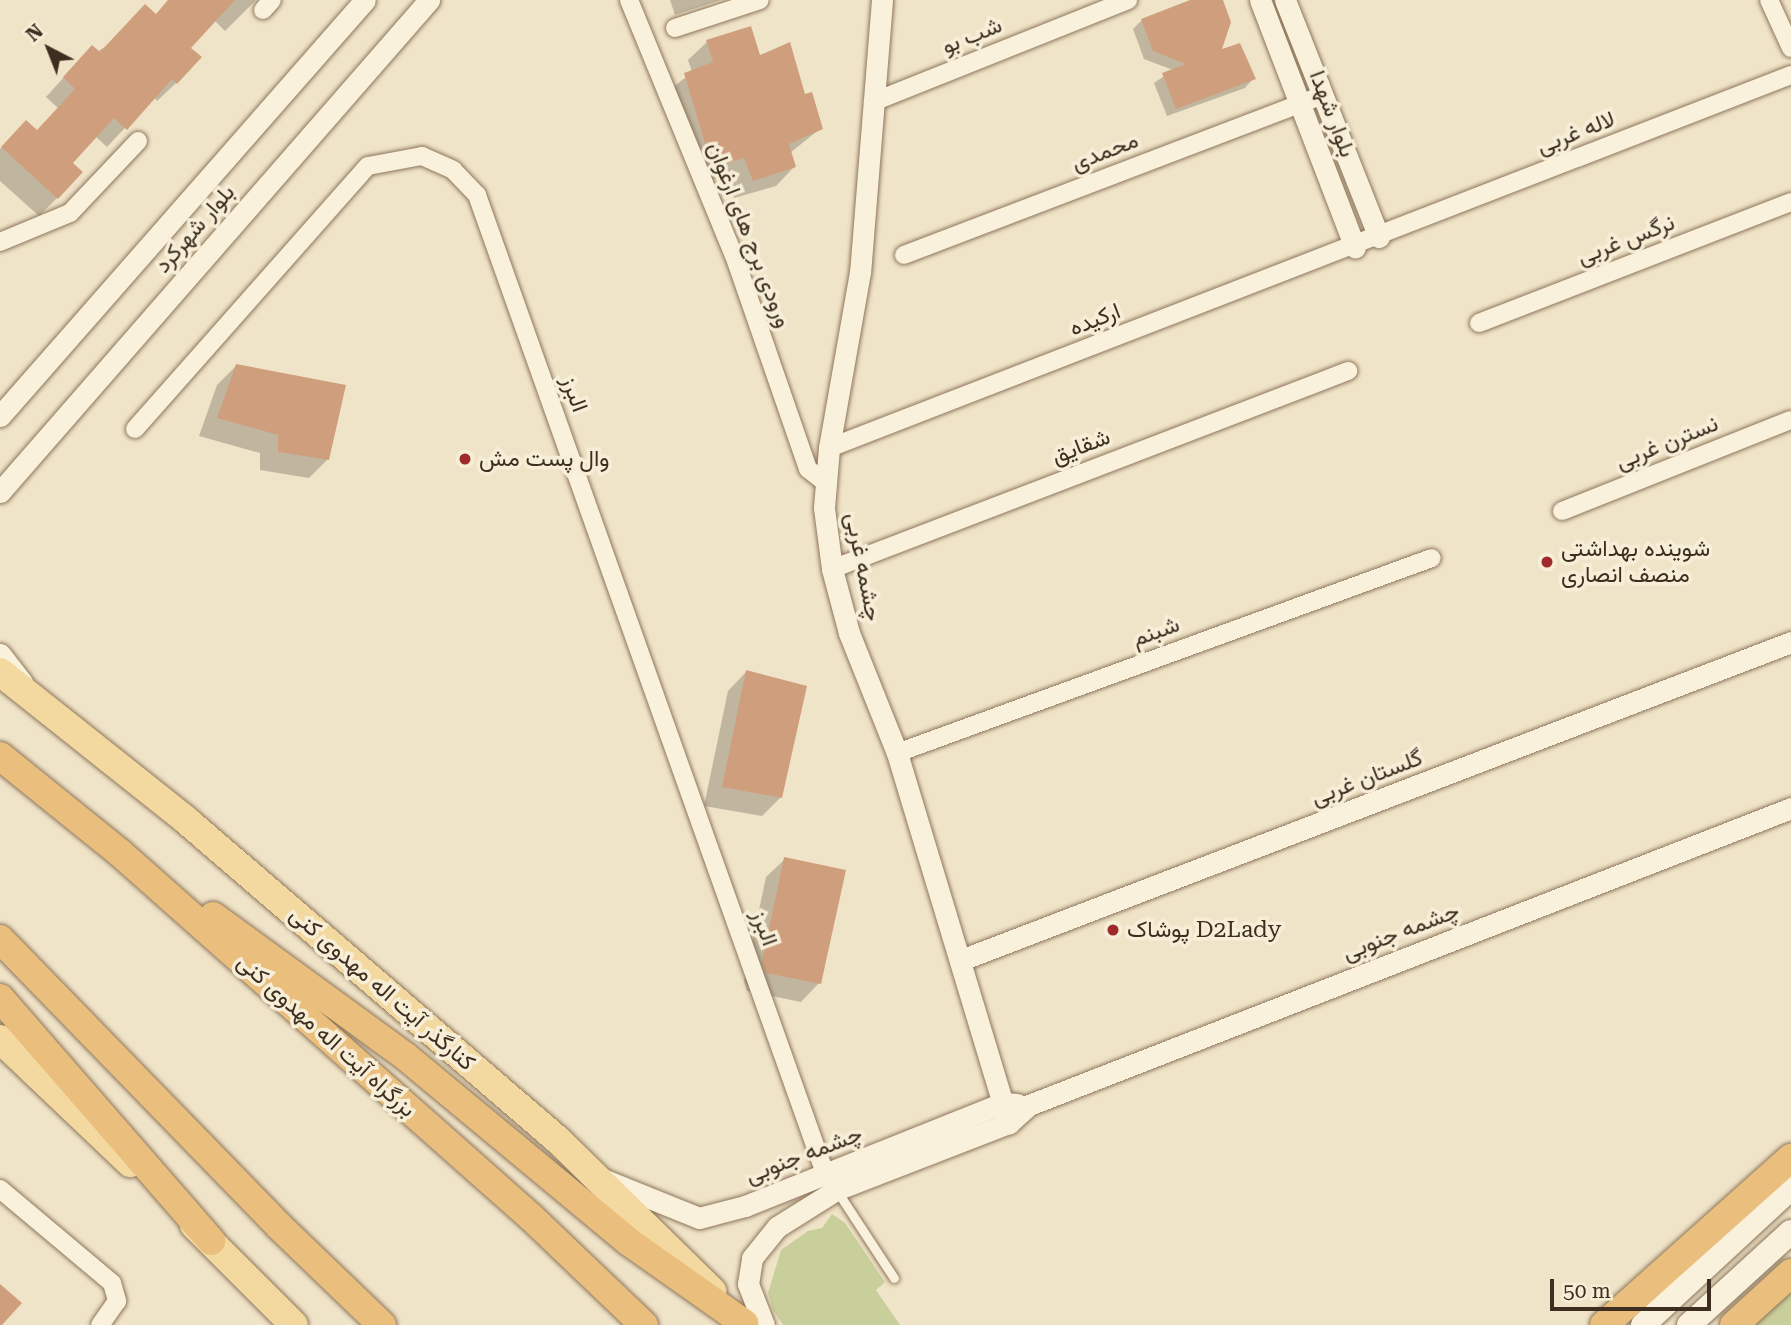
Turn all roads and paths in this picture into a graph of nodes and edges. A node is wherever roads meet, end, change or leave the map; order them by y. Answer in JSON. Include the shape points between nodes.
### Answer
{"nodes":[{"id":1,"x":365,"y":0,"type":"edge"},
{"id":2,"x":429,"y":0,"type":"edge"},
{"id":3,"x":629,"y":0,"type":"edge"},
{"id":4,"x":761,"y":0,"type":"edge"},
{"id":5,"x":882,"y":0,"type":"edge"},
{"id":6,"x":1128,"y":0,"type":"edge"},
{"id":7,"x":1260,"y":0,"type":"edge"},
{"id":8,"x":1285,"y":0,"type":"edge"},
{"id":9,"x":1769,"y":0,"type":"edge"},
{"id":10,"x":675,"y":28,"type":"dead end"},
{"id":11,"x":1791,"y":48,"type":"edge"},
{"id":12,"x":1791,"y":75,"type":"edge"},
{"id":13,"x":1322,"y":95,"type":"junction"},
{"id":14,"x":873,"y":102,"type":"junction"},
{"id":15,"x":1300,"y":104,"type":"junction"},
{"id":16,"x":138,"y":141,"type":"dead end"},
{"id":17,"x":1791,"y":202,"type":"edge"},
{"id":18,"x":1379,"y":237,"type":"junction"},
{"id":19,"x":0,"y":245,"type":"edge"},
{"id":20,"x":1354,"y":247,"type":"junction"},
{"id":21,"x":904,"y":255,"type":"dead end"},
{"id":22,"x":1479,"y":323,"type":"dead end"},
{"id":23,"x":1349,"y":371,"type":"dead end"},
{"id":24,"x":0,"y":416,"type":"edge"},
{"id":25,"x":1791,"y":420,"type":"edge"},
{"id":26,"x":135,"y":429,"type":"dead end"},
{"id":27,"x":829,"y":447,"type":"junction"},
{"id":28,"x":826,"y":483,"type":"junction"},
{"id":29,"x":0,"y":492,"type":"edge"},
{"id":30,"x":1562,"y":511,"type":"dead end"},
{"id":31,"x":1432,"y":558,"type":"dead end"},
{"id":32,"x":832,"y":569,"type":"junction"},
{"id":33,"x":1791,"y":642,"type":"edge"},
{"id":34,"x":0,"y":654,"type":"edge"},
{"id":35,"x":0,"y":672,"type":"edge"},
{"id":36,"x":36,"y":700,"type":"junction"},
{"id":37,"x":897,"y":753,"type":"junction"},
{"id":38,"x":0,"y":756,"type":"edge"},
{"id":39,"x":1791,"y":808,"type":"edge"},
{"id":40,"x":119,"y":852,"type":"junction"},
{"id":41,"x":0,"y":939,"type":"edge"},
{"id":42,"x":961,"y":960,"type":"junction"},
{"id":43,"x":0,"y":998,"type":"edge"},
{"id":44,"x":0,"y":1040,"type":"edge"},
{"id":45,"x":1006,"y":1113,"type":"junction"},
{"id":46,"x":1791,"y":1157,"type":"edge"},
{"id":47,"x":598,"y":1177,"type":"junction"},
{"id":48,"x":831,"y":1183,"type":"junction"},
{"id":49,"x":1791,"y":1188,"type":"edge"},
{"id":50,"x":0,"y":1189,"type":"edge"},
{"id":51,"x":1791,"y":1232,"type":"edge"},
{"id":52,"x":211,"y":1241,"type":"junction"},
{"id":53,"x":1791,"y":1273,"type":"edge"},
{"id":54,"x":894,"y":1278,"type":"dead end"},
{"id":55,"x":268,"y":1299,"type":"junction"},
{"id":56,"x":1694,"y":1320,"type":"edge"},
{"id":57,"x":751,"y":1324,"type":"edge"},
{"id":58,"x":100,"y":1325,"type":"edge"},
{"id":59,"x":281,"y":1325,"type":"edge"},
{"id":60,"x":294,"y":1325,"type":"edge"},
{"id":61,"x":382,"y":1325,"type":"edge"},
{"id":62,"x":644,"y":1325,"type":"edge"},
{"id":63,"x":1604,"y":1325,"type":"edge"},
{"id":64,"x":1643,"y":1325,"type":"edge"},
{"id":65,"x":1734,"y":1325,"type":"edge"}],
"edges":[{"from":1,"to":24,"type":"street","name":"بلوار شهرکرد"},
{"from":2,"to":29,"type":"street","name":"بلوار شهرکرد"},
{"from":3,"to":28,"type":"street","name":"ورودی برج های ارغوان","via":[[736,261],[808,469]]},
{"from":4,"to":10,"type":"street"},
{"from":5,"to":14,"type":"street","name":"چشمه غربی"},
{"from":6,"to":14,"type":"street","name":"شب بو"},
{"from":7,"to":15,"type":"street","name":"بلوار شهدا"},
{"from":8,"to":13,"type":"street","name":"بلوار شهدا"},
{"from":9,"to":11,"type":"street"},
{"from":12,"to":18,"type":"street","name":"لاله غربی"},
{"from":13,"to":15,"type":"street","name":"محمدی"},
{"from":13,"to":18,"type":"street","name":"بلوار شهدا"},
{"from":14,"to":27,"type":"street","name":"چشمه غربی","via":[[860,272]]},
{"from":15,"to":20,"type":"street","name":"بلوار شهدا"},
{"from":15,"to":21,"type":"street","name":"محمدی"},
{"from":16,"to":19,"type":"street","via":[[71,213]]},
{"from":17,"to":22,"type":"street","name":"نرگس غربی"},
{"from":18,"to":20,"type":"street","name":"ارکیده"},
{"from":20,"to":27,"type":"street","name":"ارکیده"},
{"from":23,"to":32,"type":"street","name":"شقایق"},
{"from":25,"to":30,"type":"street","name":"نسترن غربی"},
{"from":26,"to":48,"type":"street","name":"البرز","via":[[368,166],[422,156],[453,170],[477,195]]},
{"from":27,"to":28,"type":"street","name":"چشمه غربی"},
{"from":28,"to":32,"type":"street","name":"چشمه غربی","via":[[824,508]]},
{"from":31,"to":37,"type":"street","name":"شبنم"},
{"from":32,"to":37,"type":"street","name":"چشمه غربی","via":[[849,633]]},
{"from":33,"to":42,"type":"street","name":"گلستان غربی"},
{"from":34,"to":36,"type":"street"},
{"from":35,"to":36,"type":"main road","name":"کنارگذر آیت اله مهدوی کنی"},
{"from":36,"to":47,"type":"main road","name":"کنارگذر آیت اله مهدوی کنی","via":[[187,821]]},
{"from":37,"to":42,"type":"street","name":"چشمه غربی"},
{"from":38,"to":40,"type":"highway","name":"بزرگراه آیت اله مهدوی کنی"},
{"from":39,"to":45,"type":"street","name":"چشمه جنوبی"},
{"from":40,"to":57,"type":"highway","via":[[405,1056],[629,1242]]},
{"from":40,"to":62,"type":"highway","name":"بزرگراه آیت اله مهدوی کنی","via":[[532,1218]]},
{"from":41,"to":61,"type":"highway","via":[[279,1226]]},
{"from":42,"to":45,"type":"street","name":"چشمه غربی"},
{"from":43,"to":52,"type":"highway"},
{"from":44,"to":52,"type":"main road"},
{"from":45,"to":48,"type":"street","name":"چشمه جنوبی"},
{"from":46,"to":63,"type":"highway"},
{"from":47,"to":48,"type":"street","name":"چشمه جنوبی","via":[[699,1218]]},
{"from":47,"to":57,"type":"main road","name":"کنارگذر آیت اله مهدوی کنی"},
{"from":48,"to":54,"type":"lane"},
{"from":48,"to":57,"type":"street","name":"چشمه جنوبی","via":[[777,1227],[752,1258],[748,1284]]},
{"from":49,"to":64,"type":"main road"},
{"from":50,"to":58,"type":"street","via":[[111,1283],[117,1301]]},
{"from":51,"to":56,"type":"main road"},
{"from":52,"to":55,"type":"main road"},
{"from":53,"to":65,"type":"highway"},
{"from":55,"to":59,"type":"main road"},
{"from":55,"to":60,"type":"main road"}]}
